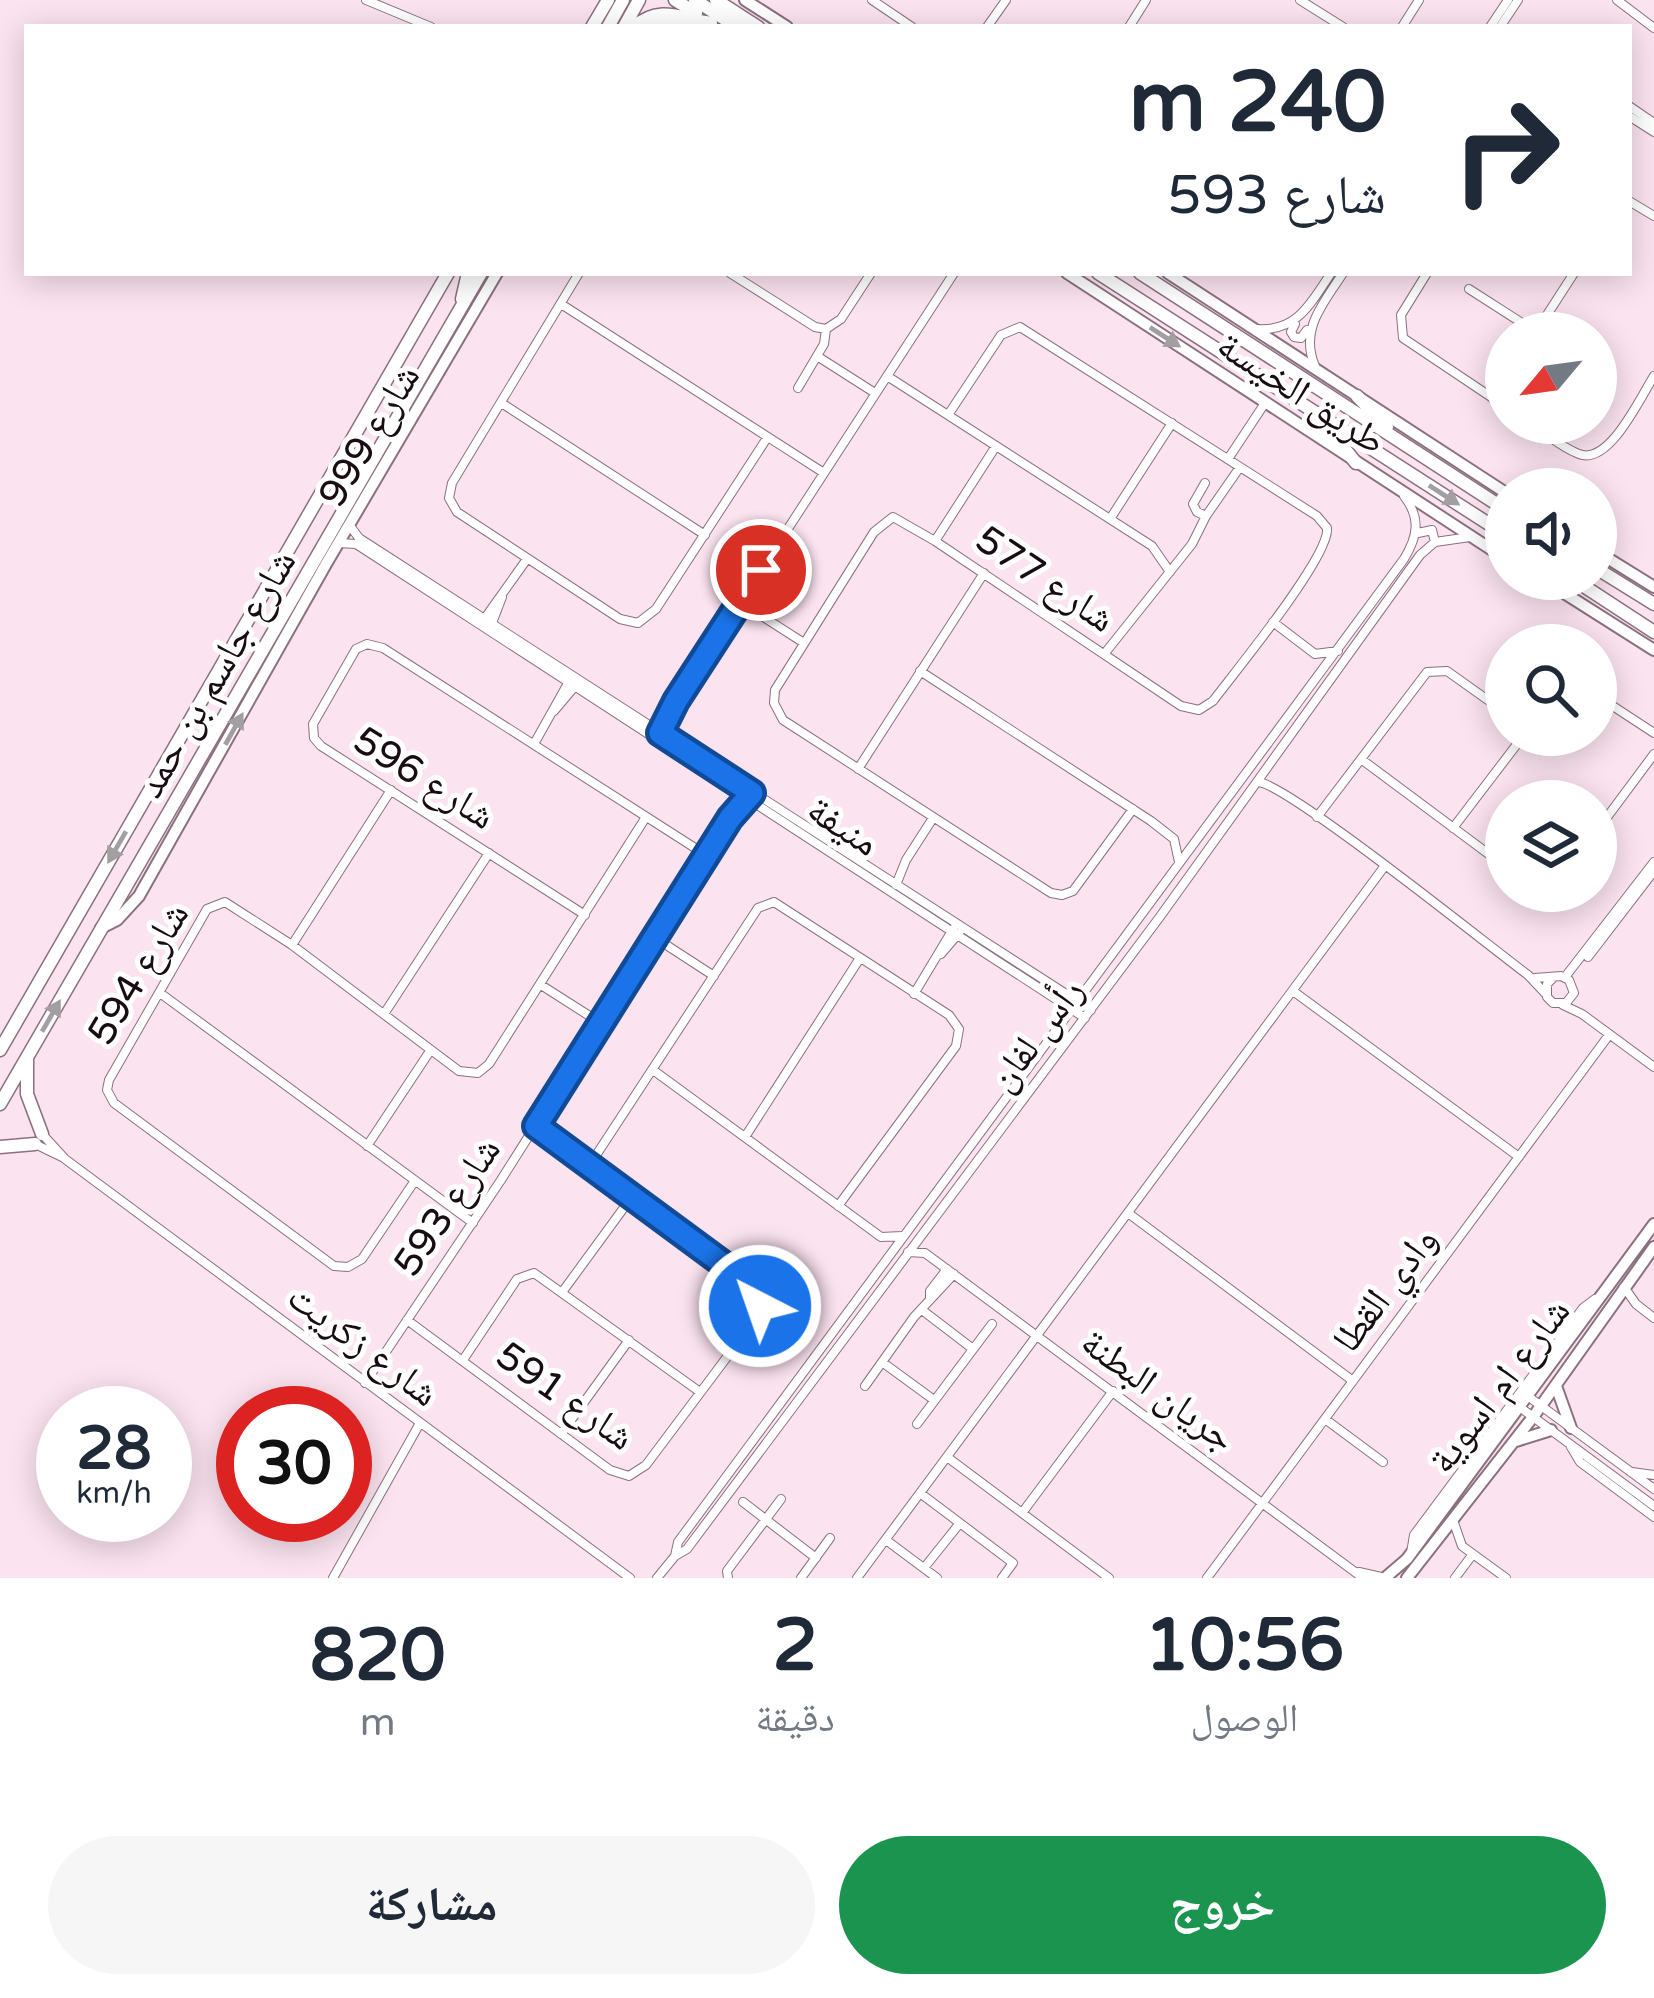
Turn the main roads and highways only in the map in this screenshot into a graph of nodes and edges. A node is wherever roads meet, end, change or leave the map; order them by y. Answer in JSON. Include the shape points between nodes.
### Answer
{"nodes":[{"id":1,"x":675,"y":0,"type":"edge"},
{"id":2,"x":695,"y":0,"type":"edge"},
{"id":3,"x":716,"y":0,"type":"edge"},
{"id":4,"x":728,"y":0,"type":"edge"},
{"id":5,"x":638,"y":24,"type":"edge"},
{"id":6,"x":710,"y":24,"type":"edge"},
{"id":7,"x":712,"y":24,"type":"edge"},
{"id":8,"x":747,"y":24,"type":"edge"},
{"id":9,"x":446,"y":276,"type":"edge"},
{"id":10,"x":467,"y":276,"type":"edge"},
{"id":11,"x":479,"y":276,"type":"edge"},
{"id":12,"x":1103,"y":276,"type":"edge"},
{"id":13,"x":1145,"y":276,"type":"edge"},
{"id":14,"x":462,"y":307,"type":"junction"},
{"id":15,"x":1357,"y":396,"type":"road end"},
{"id":16,"x":1316,"y":412,"type":"junction"},
{"id":17,"x":1400,"y":441,"type":"junction"},
{"id":18,"x":372,"y":461,"type":"junction"},
{"id":19,"x":1356,"y":463,"type":"road end"},
{"id":20,"x":376,"y":483,"type":"road end"},
{"id":21,"x":1485,"y":496,"type":"edge"},
{"id":22,"x":1485,"y":522,"type":"edge"},
{"id":23,"x":1617,"y":579,"type":"edge"},
{"id":24,"x":1653,"y":599,"type":"edge"},
{"id":25,"x":1606,"y":600,"type":"edge"},
{"id":26,"x":305,"y":602,"type":"road end"},
{"id":27,"x":285,"y":611,"type":"junction"},
{"id":28,"x":1654,"y":632,"type":"edge"},
{"id":29,"x":0,"y":1050,"type":"edge"},
{"id":30,"x":29,"y":1051,"type":"junction"},
{"id":31,"x":0,"y":1104,"type":"edge"},
{"id":32,"x":0,"y":1147,"type":"edge"}],
"edges":[{"from":1,"to":7,"type":"main road"},
{"from":2,"to":8,"type":"main road"},
{"from":3,"to":8,"type":"main road"},
{"from":4,"to":8,"type":"main road"},
{"from":5,"to":6,"type":"main road","via":[[669,13]]},
{"from":9,"to":29,"type":"main road","name":"شارع جاسم بن حمد","one_way":true},
{"from":10,"to":14,"type":"main road"},
{"from":11,"to":14,"type":"main road","name":"شارع جاسم بن حمد"},
{"from":12,"to":16,"type":"main road","name":"طريق الخيسة"},
{"from":13,"to":17,"type":"main road","name":"طريق الخيسة"},
{"from":14,"to":18,"type":"main road","name":"شارع جاسم بن حمد"},
{"from":15,"to":17,"type":"main road"},
{"from":16,"to":19,"type":"main road"},
{"from":16,"to":22,"type":"main road","name":"طريق الخيسة","one_way":true},
{"from":17,"to":21,"type":"main road","name":"طريق الخيسة"},
{"from":18,"to":20,"type":"main road"},
{"from":18,"to":27,"type":"main road","name":"شارع جاسم بن حمد"},
{"from":23,"to":24,"type":"main road"},
{"from":25,"to":28,"type":"main road"},
{"from":26,"to":27,"type":"main road"},
{"from":30,"to":27,"type":"main road","name":"شارع جاسم بن حمد","one_way":true},
{"from":30,"to":31,"type":"main road","name":"شارع جاسم بن حمد"},
{"from":30,"to":32,"type":"main road","via":[[27,1094],[38,1139]]}]}
